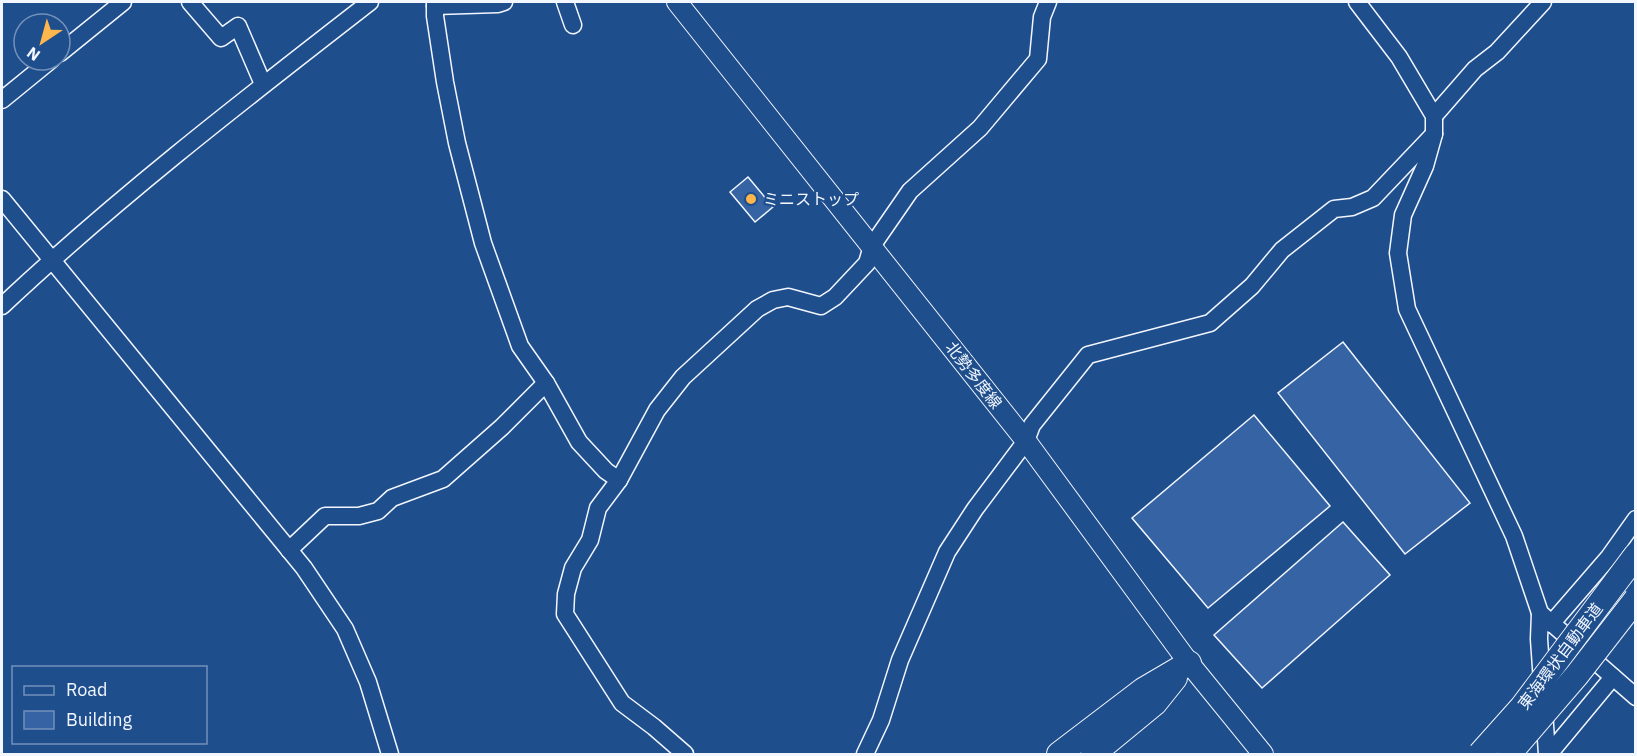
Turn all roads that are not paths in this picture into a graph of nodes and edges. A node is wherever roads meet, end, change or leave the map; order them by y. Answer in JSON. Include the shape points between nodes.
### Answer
{"nodes":[{"id":1,"x":123,"y":2,"type":"edge"},
{"id":2,"x":190,"y":2,"type":"edge"},
{"id":3,"x":370,"y":2,"type":"edge"},
{"id":4,"x":504,"y":2,"type":"edge"},
{"id":5,"x":565,"y":2,"type":"edge"},
{"id":6,"x":677,"y":2,"type":"edge"},
{"id":7,"x":1048,"y":2,"type":"edge"},
{"id":8,"x":1358,"y":2,"type":"edge"},
{"id":9,"x":1543,"y":2,"type":"edge"},
{"id":10,"x":435,"y":4,"type":"edge"},
{"id":11,"x":573,"y":25,"type":"dead end"},
{"id":12,"x":72,"y":43,"type":"edge"},
{"id":13,"x":36,"y":72,"type":"edge"},
{"id":14,"x":263,"y":84,"type":"junction"},
{"id":15,"x":2,"y":100,"type":"edge"},
{"id":16,"x":1434,"y":116,"type":"junction"},
{"id":17,"x":1434,"y":134,"type":"junction"},
{"id":18,"x":2,"y":199,"type":"edge"},
{"id":19,"x":872,"y":246,"type":"junction"},
{"id":20,"x":52,"y":259,"type":"junction"},
{"id":21,"x":2,"y":306,"type":"edge"},
{"id":22,"x":546,"y":383,"type":"junction"},
{"id":23,"x":1026,"y":441,"type":"junction"},
{"id":24,"x":619,"y":480,"type":"junction"},
{"id":25,"x":1635,"y":519,"type":"edge"},
{"id":26,"x":290,"y":550,"type":"junction"},
{"id":27,"x":1635,"y":555,"type":"edge"},
{"id":28,"x":1635,"y":599,"type":"edge"},
{"id":29,"x":1545,"y":619,"type":"junction"},
{"id":30,"x":1189,"y":663,"type":"junction"},
{"id":31,"x":1613,"y":677,"type":"junction"},
{"id":32,"x":1635,"y":697,"type":"edge"},
{"id":33,"x":390,"y":754,"type":"edge"},
{"id":34,"x":685,"y":754,"type":"edge"},
{"id":35,"x":865,"y":754,"type":"edge"},
{"id":36,"x":1059,"y":754,"type":"edge"},
{"id":37,"x":1093,"y":754,"type":"edge"},
{"id":38,"x":1263,"y":754,"type":"edge"},
{"id":39,"x":1480,"y":754,"type":"edge"},
{"id":40,"x":1509,"y":754,"type":"edge"},
{"id":41,"x":1548,"y":754,"type":"edge"}],
"edges":[{"from":1,"to":12,"type":"street"},
{"from":2,"to":14,"type":"street","via":[[221,38],[238,26]]},
{"from":3,"to":14,"type":"street"},
{"from":4,"to":10,"type":"street"},
{"from":5,"to":11,"type":"street"},
{"from":6,"to":19,"type":"main road","name":"北勢多度線"},
{"from":7,"to":19,"type":"street","via":[[1042,17],[1038,59],[980,128],[910,192]]},
{"from":8,"to":16,"type":"street","via":[[1399,57]]},
{"from":9,"to":16,"type":"street"},
{"from":10,"to":22,"type":"street","via":[[457,143],[483,243],[520,346]]},
{"from":13,"to":15,"type":"street"},
{"from":14,"to":20,"type":"street"},
{"from":16,"to":17,"type":"street"},
{"from":17,"to":23,"type":"street","via":[[1373,198],[1334,209],[1282,250],[1252,286],[1210,323],[1088,355],[1032,425]]},
{"from":17,"to":29,"type":"street","via":[[1425,166],[1403,215],[1398,253],[1407,309],[1514,536]]},
{"from":18,"to":20,"type":"street"},
{"from":19,"to":23,"type":"main road","name":"北勢多度線"},
{"from":19,"to":24,"type":"street","via":[[867,263],[836,297],[821,306],[788,297],[773,300],[757,309],[683,377],[657,410]]},
{"from":20,"to":21,"type":"street"},
{"from":20,"to":26,"type":"street"},
{"from":22,"to":24,"type":"street","via":[[579,442]]},
{"from":22,"to":26,"type":"street","via":[[443,479],[392,498],[378,511],[359,516],[325,516]]},
{"from":23,"to":30,"type":"main road","name":"北勢多度線"},
{"from":23,"to":35,"type":"street","via":[[947,552]]},
{"from":24,"to":34,"type":"street","via":[[598,508],[590,540],[573,568],[565,614],[622,703]]},
{"from":25,"to":29,"type":"street","via":[[1609,557]]},
{"from":26,"to":33,"type":"street","via":[[345,629],[368,682]]},
{"from":27,"to":39,"type":"highway","name":"東海環状自動車道","bridge":true,"via":[[1522,707]]},
{"from":28,"to":40,"type":"highway","name":"東海環状自動車道","bridge":true},
{"from":29,"to":31,"type":"street"},
{"from":29,"to":41,"type":"street","via":[[1539,639]]},
{"from":30,"to":36,"type":"highway","via":[[1143,690]]},
{"from":30,"to":37,"type":"highway","via":[[1155,703]]},
{"from":30,"to":38,"type":"main road","name":"北勢多度線"},
{"from":31,"to":32,"type":"street"},
{"from":31,"to":41,"type":"street"}]}
